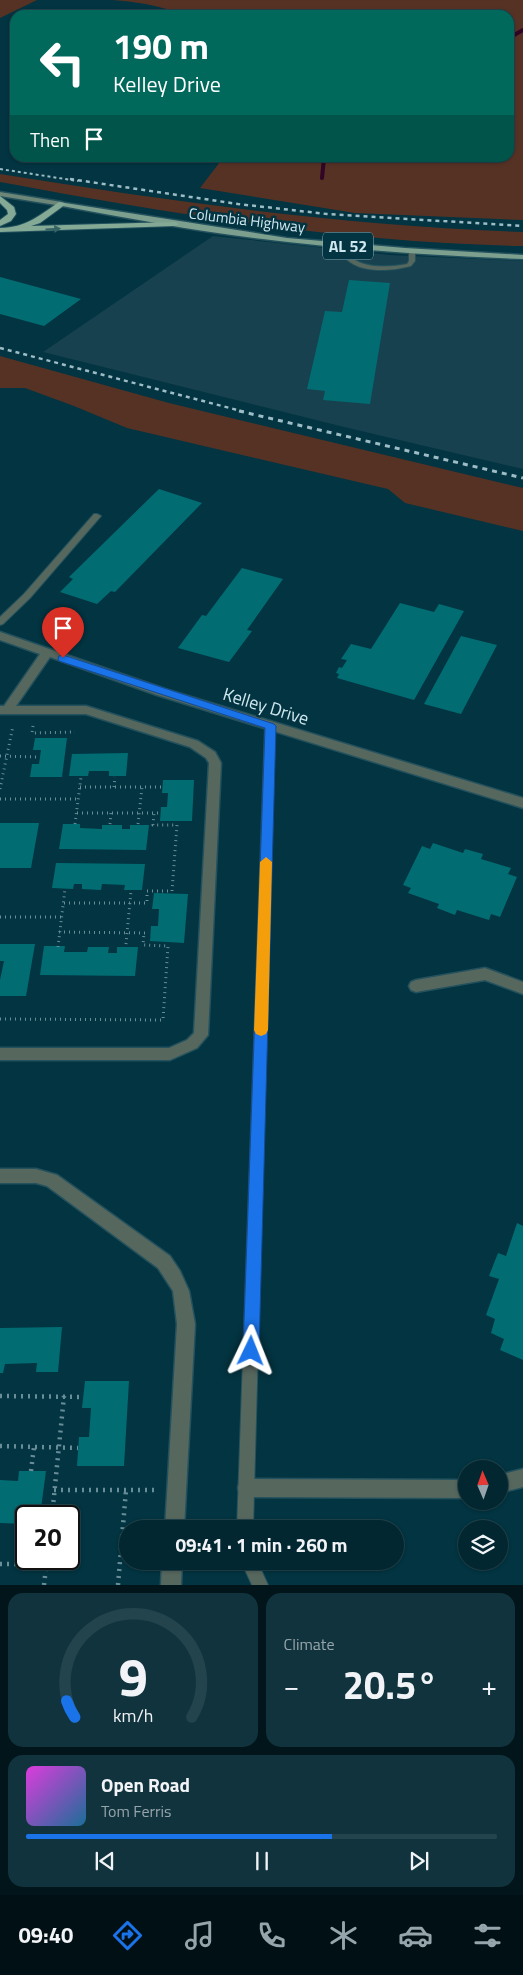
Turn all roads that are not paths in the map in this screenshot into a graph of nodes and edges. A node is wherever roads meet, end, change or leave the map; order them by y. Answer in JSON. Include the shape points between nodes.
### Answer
{"nodes":[{"id":1,"x":0,"y":194,"type":"edge"},
{"id":2,"x":0,"y":198,"type":"edge"},
{"id":3,"x":62,"y":204,"type":"junction"},
{"id":4,"x":175,"y":224,"type":"junction"},
{"id":5,"x":1,"y":228,"type":"edge"},
{"id":6,"x":350,"y":246,"type":"junction"},
{"id":7,"x":412,"y":251,"type":"junction"},
{"id":8,"x":523,"y":257,"type":"edge"},
{"id":9,"x":98,"y":516,"type":"dead end"},
{"id":10,"x":0,"y":622,"type":"edge"},
{"id":11,"x":0,"y":636,"type":"edge"},
{"id":12,"x":47,"y":653,"type":"junction"},
{"id":13,"x":8,"y":710,"type":"edge"},
{"id":14,"x":270,"y":726,"type":"junction"},
{"id":15,"x":523,"y":803,"type":"edge"},
{"id":16,"x":416,"y":986,"type":"dead end"},
{"id":17,"x":523,"y":988,"type":"edge"},
{"id":18,"x":0,"y":1054,"type":"edge"},
{"id":19,"x":0,"y":1176,"type":"edge"},
{"id":20,"x":523,"y":1478,"type":"edge"},
{"id":21,"x":508,"y":1482,"type":"edge"},
{"id":22,"x":247,"y":1488,"type":"junction"},
{"id":23,"x":458,"y":1488,"type":"edge"},
{"id":24,"x":175,"y":1520,"type":"edge"},
{"id":25,"x":246,"y":1520,"type":"edge"},
{"id":26,"x":172,"y":1570,"type":"edge"},
{"id":27,"x":253,"y":1570,"type":"edge"},
{"id":28,"x":171,"y":1585,"type":"edge"},
{"id":29,"x":260,"y":1585,"type":"edge"}],
"edges":[{"from":1,"to":3,"type":"main road","name":"Columbia Highway","number":"AL 52"},
{"from":2,"to":5,"type":"highway","via":[[12,214]]},
{"from":3,"to":4,"type":"main road","name":"Columbia Highway","number":"AL 52"},
{"from":3,"to":5,"type":"highway","via":[[29,225]]},
{"from":5,"to":4,"type":"highway","one_way":true},
{"from":4,"to":6,"type":"main road","name":"Columbia Highway","number":"AL 52"},
{"from":6,"to":7,"type":"main road","name":"Columbia Highway","number":"AL 52"},
{"from":6,"to":7,"type":"lane","via":[[349,260],[363,266],[409,266]]},
{"from":7,"to":8,"type":"main road","name":"Columbia Highway","number":"AL 52"},
{"from":9,"to":10,"type":"lane"},
{"from":11,"to":12,"type":"street","name":"Kelley Drive"},
{"from":12,"to":13,"type":"street"},
{"from":12,"to":14,"type":"street","name":"Kelley Drive"},
{"from":13,"to":18,"type":"street","via":[[86,710],[194,744],[211,755],[215,763],[200,1035],[192,1044],[170,1054]]},
{"from":14,"to":15,"type":"street","name":"Kelley Drive"},
{"from":14,"to":22,"type":"lane"},
{"from":16,"to":17,"type":"street","via":[[485,974]]},
{"from":19,"to":24,"type":"street","via":[[36,1176],[51,1180],[164,1262],[177,1280],[185,1301],[186,1324]]},
{"from":20,"to":21,"type":"street"},
{"from":22,"to":23,"type":"street"},
{"from":22,"to":25,"type":"lane"},
{"from":26,"to":28,"type":"street"},
{"from":27,"to":29,"type":"lane"}]}
